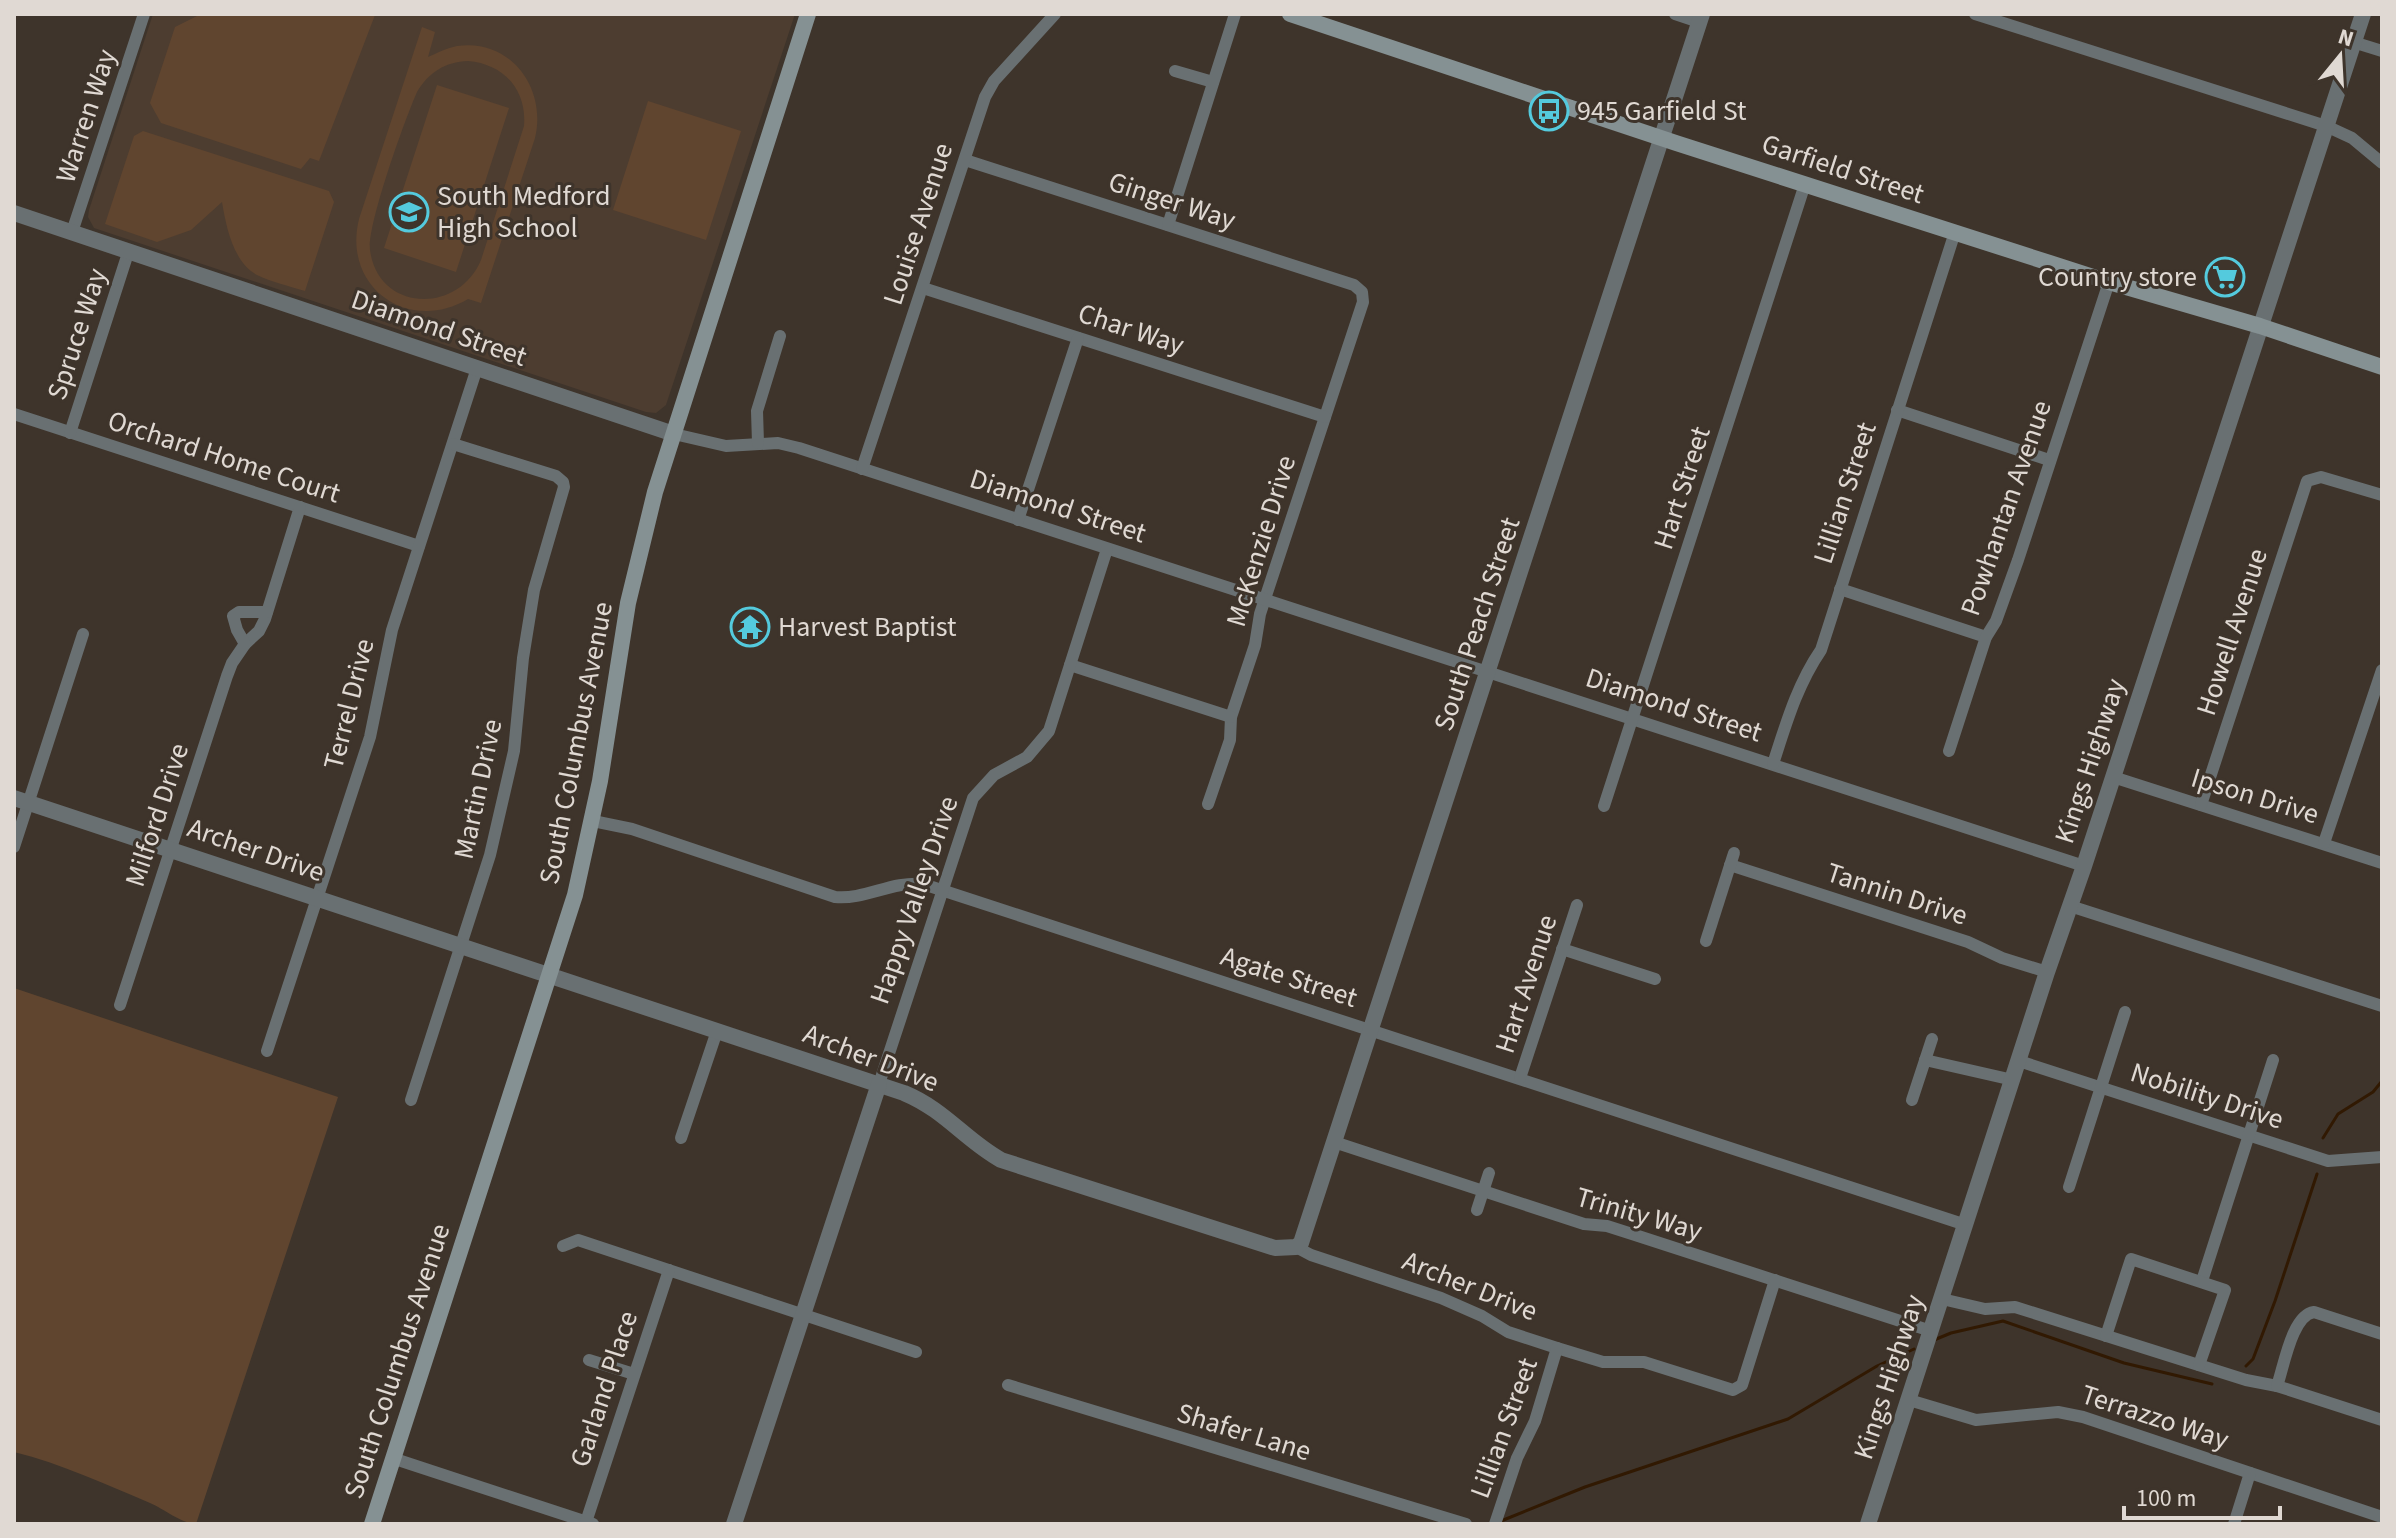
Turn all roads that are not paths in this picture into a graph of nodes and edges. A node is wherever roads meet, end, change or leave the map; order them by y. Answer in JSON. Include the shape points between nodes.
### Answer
{"nodes":[{"id":1,"x":144,"y":14,"type":"edge"},
{"id":2,"x":808,"y":14,"type":"edge"},
{"id":3,"x":1055,"y":14,"type":"edge"},
{"id":4,"x":1235,"y":14,"type":"edge"},
{"id":5,"x":1290,"y":14,"type":"edge"},
{"id":6,"x":1675,"y":14,"type":"edge"},
{"id":7,"x":1975,"y":14,"type":"edge"},
{"id":8,"x":2363,"y":14,"type":"edge"},
{"id":9,"x":1700,"y":18,"type":"edge"},
{"id":10,"x":2353,"y":42,"type":"junction"},
{"id":11,"x":2382,"y":51,"type":"edge"},
{"id":12,"x":1175,"y":71,"type":"dead end"},
{"id":13,"x":1213,"y":82,"type":"junction"},
{"id":14,"x":2326,"y":126,"type":"junction"},
{"id":15,"x":1662,"y":138,"type":"junction"},
{"id":16,"x":965,"y":160,"type":"junction"},
{"id":17,"x":2382,"y":163,"type":"edge"},
{"id":18,"x":1805,"y":184,"type":"junction"},
{"id":19,"x":14,"y":213,"type":"edge"},
{"id":20,"x":1168,"y":225,"type":"junction"},
{"id":21,"x":72,"y":232,"type":"junction"},
{"id":22,"x":1955,"y":232,"type":"junction"},
{"id":23,"x":129,"y":250,"type":"junction"},
{"id":24,"x":2109,"y":282,"type":"junction"},
{"id":25,"x":923,"y":288,"type":"junction"},
{"id":26,"x":1362,"y":292,"type":"joint"},
{"id":27,"x":2260,"y":326,"type":"junction"},
{"id":28,"x":780,"y":336,"type":"dead end"},
{"id":29,"x":1078,"y":338,"type":"junction"},
{"id":30,"x":2382,"y":367,"type":"edge"},
{"id":31,"x":477,"y":368,"type":"junction"},
{"id":32,"x":1897,"y":410,"type":"junction"},
{"id":33,"x":14,"y":414,"type":"edge"},
{"id":34,"x":1325,"y":417,"type":"junction"},
{"id":35,"x":70,"y":433,"type":"junction"},
{"id":36,"x":674,"y":434,"type":"junction"},
{"id":37,"x":758,"y":443,"type":"junction"},
{"id":38,"x":453,"y":444,"type":"junction"},
{"id":39,"x":2049,"y":460,"type":"junction"},
{"id":40,"x":862,"y":469,"type":"junction"},
{"id":41,"x":2382,"y":495,"type":"edge"},
{"id":42,"x":300,"y":507,"type":"junction"},
{"id":43,"x":1018,"y":520,"type":"junction"},
{"id":44,"x":419,"y":546,"type":"junction"},
{"id":45,"x":1107,"y":549,"type":"junction"},
{"id":46,"x":1840,"y":589,"type":"junction"},
{"id":47,"x":1265,"y":600,"type":"junction"},
{"id":48,"x":267,"y":612,"type":"junction"},
{"id":49,"x":83,"y":634,"type":"dead end"},
{"id":50,"x":1986,"y":637,"type":"junction"},
{"id":51,"x":245,"y":644,"type":"junction"},
{"id":52,"x":1070,"y":665,"type":"junction"},
{"id":53,"x":2382,"y":670,"type":"edge"},
{"id":54,"x":1488,"y":673,"type":"junction"},
{"id":55,"x":1231,"y":717,"type":"junction"},
{"id":56,"x":1632,"y":719,"type":"junction"},
{"id":57,"x":1949,"y":751,"type":"dead end"},
{"id":58,"x":1773,"y":764,"type":"junction"},
{"id":59,"x":2113,"y":777,"type":"junction"},
{"id":60,"x":21,"y":801,"type":"edge"},
{"id":61,"x":1208,"y":804,"type":"dead end"},
{"id":62,"x":2201,"y":805,"type":"junction"},
{"id":63,"x":1604,"y":806,"type":"dead end"},
{"id":64,"x":593,"y":821,"type":"junction"},
{"id":65,"x":2324,"y":843,"type":"junction"},
{"id":66,"x":14,"y":847,"type":"edge"},
{"id":67,"x":172,"y":849,"type":"junction"},
{"id":68,"x":2382,"y":863,"type":"edge"},
{"id":69,"x":2084,"y":866,"type":"junction"},
{"id":70,"x":942,"y":890,"type":"junction"},
{"id":71,"x":318,"y":899,"type":"junction"},
{"id":72,"x":1577,"y":905,"type":"dead end"},
{"id":73,"x":2070,"y":906,"type":"junction"},
{"id":74,"x":1706,"y":941,"type":"dead end"},
{"id":75,"x":462,"y":946,"type":"junction"},
{"id":76,"x":1562,"y":949,"type":"junction"},
{"id":77,"x":2047,"y":972,"type":"junction"},
{"id":78,"x":550,"y":976,"type":"junction"},
{"id":79,"x":1655,"y":979,"type":"dead end"},
{"id":80,"x":120,"y":1005,"type":"dead end"},
{"id":81,"x":2382,"y":1006,"type":"edge"},
{"id":82,"x":2125,"y":1012,"type":"dead end"},
{"id":83,"x":1372,"y":1029,"type":"junction"},
{"id":84,"x":717,"y":1031,"type":"junction"},
{"id":85,"x":1932,"y":1039,"type":"dead end"},
{"id":86,"x":267,"y":1051,"type":"dead end"},
{"id":87,"x":1925,"y":1060,"type":"junction"},
{"id":88,"x":2273,"y":1060,"type":"dead end"},
{"id":89,"x":2019,"y":1061,"type":"junction"},
{"id":90,"x":1520,"y":1078,"type":"junction"},
{"id":91,"x":2013,"y":1080,"type":"junction"},
{"id":92,"x":879,"y":1084,"type":"junction"},
{"id":93,"x":2102,"y":1087,"type":"junction"},
{"id":94,"x":411,"y":1100,"type":"dead end"},
{"id":95,"x":1912,"y":1100,"type":"dead end"},
{"id":96,"x":2247,"y":1134,"type":"junction"},
{"id":97,"x":681,"y":1138,"type":"dead end"},
{"id":98,"x":1334,"y":1142,"type":"junction"},
{"id":99,"x":2382,"y":1157,"type":"edge"},
{"id":100,"x":1489,"y":1173,"type":"dead end"},
{"id":101,"x":2069,"y":1187,"type":"dead end"},
{"id":102,"x":1483,"y":1191,"type":"junction"},
{"id":103,"x":1477,"y":1210,"type":"dead end"},
{"id":104,"x":1966,"y":1225,"type":"junction"},
{"id":105,"x":563,"y":1246,"type":"dead end"},
{"id":106,"x":1296,"y":1247,"type":"junction"},
{"id":107,"x":669,"y":1270,"type":"junction"},
{"id":108,"x":1775,"y":1280,"type":"junction"},
{"id":109,"x":2202,"y":1281,"type":"junction"},
{"id":110,"x":1942,"y":1299,"type":"junction"},
{"id":111,"x":804,"y":1315,"type":"junction"},
{"id":112,"x":1931,"y":1331,"type":"junction"},
{"id":113,"x":2382,"y":1334,"type":"edge"},
{"id":114,"x":2106,"y":1336,"type":"junction"},
{"id":115,"x":1557,"y":1348,"type":"junction"},
{"id":116,"x":916,"y":1352,"type":"dead end"},
{"id":117,"x":589,"y":1360,"type":"dead end"},
{"id":118,"x":2199,"y":1365,"type":"junction"},
{"id":119,"x":634,"y":1374,"type":"junction"},
{"id":120,"x":1008,"y":1385,"type":"dead end"},
{"id":121,"x":2277,"y":1386,"type":"junction"},
{"id":122,"x":1909,"y":1400,"type":"junction"},
{"id":123,"x":2382,"y":1420,"type":"edge"},
{"id":124,"x":392,"y":1458,"type":"junction"},
{"id":125,"x":2250,"y":1473,"type":"junction"},
{"id":126,"x":2382,"y":1517,"type":"edge"},
{"id":127,"x":581,"y":1522,"type":"edge"},
{"id":128,"x":372,"y":1524,"type":"edge"},
{"id":129,"x":734,"y":1524,"type":"edge"},
{"id":130,"x":1466,"y":1524,"type":"edge"},
{"id":131,"x":1495,"y":1524,"type":"edge"},
{"id":132,"x":1868,"y":1524,"type":"edge"},
{"id":133,"x":2234,"y":1524,"type":"edge"}],
"edges":[{"from":1,"to":21,"type":"street","name":"Warren Way"},
{"from":2,"to":36,"type":"main road","name":"South Columbus Avenue"},
{"from":3,"to":16,"type":"street","name":"Louise Avenue","via":[[989,88]]},
{"from":4,"to":13,"type":"street"},
{"from":5,"to":15,"type":"main road","name":"Garfield Street"},
{"from":6,"to":9,"type":"street"},
{"from":7,"to":14,"type":"street"},
{"from":8,"to":10,"type":"street","name":"Kings Highway"},
{"from":9,"to":15,"type":"street","name":"South Peach Street"},
{"from":10,"to":11,"type":"street"},
{"from":10,"to":14,"type":"street","name":"Kings Highway"},
{"from":12,"to":13,"type":"street"},
{"from":13,"to":20,"type":"street"},
{"from":14,"to":17,"type":"street","via":[[2352,138]]},
{"from":14,"to":27,"type":"street","name":"Kings Highway"},
{"from":15,"to":18,"type":"main road","name":"Garfield Street"},
{"from":15,"to":54,"type":"street","name":"South Peach Street"},
{"from":16,"to":20,"type":"street","name":"Ginger Way"},
{"from":16,"to":25,"type":"street","name":"Louise Avenue"},
{"from":18,"to":22,"type":"main road","name":"Garfield Street"},
{"from":18,"to":56,"type":"street","name":"Hart Street"},
{"from":19,"to":21,"type":"street","name":"Diamond Street"},
{"from":20,"to":26,"type":"street","name":"Ginger Way","via":[[1354,285]]},
{"from":21,"to":23,"type":"street","name":"Diamond Street"},
{"from":22,"to":24,"type":"main road","name":"Garfield Street"},
{"from":22,"to":32,"type":"street","name":"Lillian Street"},
{"from":23,"to":31,"type":"street","name":"Diamond Street"},
{"from":23,"to":35,"type":"street","name":"Spruce Way"},
{"from":24,"to":27,"type":"main road","name":"Garfield Street"},
{"from":24,"to":39,"type":"street","name":"Powhantan Avenue"},
{"from":25,"to":29,"type":"street","name":"Char Way"},
{"from":25,"to":40,"type":"street","name":"Louise Avenue"},
{"from":26,"to":34,"type":"street","name":"McKenzie Drive"},
{"from":27,"to":30,"type":"main road","name":"Garfield Street"},
{"from":27,"to":59,"type":"street","name":"Kings Highway"},
{"from":28,"to":37,"type":"street","via":[[757,411]]},
{"from":29,"to":34,"type":"street","name":"Char Way"},
{"from":29,"to":43,"type":"street"},
{"from":31,"to":36,"type":"street","name":"Diamond Street"},
{"from":31,"to":38,"type":"street","name":"Terrel Drive"},
{"from":32,"to":39,"type":"street"},
{"from":32,"to":46,"type":"street","name":"Lillian Street"},
{"from":33,"to":35,"type":"street","name":"Orchard Home Court"},
{"from":34,"to":47,"type":"street","name":"McKenzie Drive"},
{"from":35,"to":42,"type":"street","name":"Orchard Home Court"},
{"from":36,"to":37,"type":"street","name":"Diamond Street","via":[[726,446]]},
{"from":36,"to":64,"type":"main road","name":"South Columbus Avenue","via":[[628,603]]},
{"from":37,"to":40,"type":"street","name":"Diamond Street","via":[[788,446]]},
{"from":38,"to":44,"type":"street","name":"Terrel Drive"},
{"from":38,"to":75,"type":"street","name":"Martin Drive","via":[[563,482],[528,620],[505,794]]},
{"from":39,"to":50,"type":"street","name":"Powhantan Avenue","via":[[2018,560]]},
{"from":40,"to":43,"type":"street","name":"Diamond Street"},
{"from":41,"to":62,"type":"street","name":"Howell Avenue","via":[[2331,479],[2307,481]]},
{"from":42,"to":44,"type":"street","name":"Orchard Home Court"},
{"from":42,"to":48,"type":"street","name":"Milford Drive"},
{"from":43,"to":45,"type":"street","name":"Diamond Street"},
{"from":44,"to":71,"type":"street","name":"Terrel Drive","via":[[392,630],[370,737]]},
{"from":45,"to":47,"type":"street","name":"Diamond Street"},
{"from":45,"to":52,"type":"street","name":"Happy Valley Drive"},
{"from":46,"to":50,"type":"street"},
{"from":46,"to":58,"type":"street","name":"Lillian Street","via":[[1821,650],[1805,673]]},
{"from":47,"to":54,"type":"street","name":"Diamond Street"},
{"from":47,"to":55,"type":"street","name":"McKenzie Drive"},
{"from":48,"to":51,"type":"street","name":"Milford Drive","via":[[259,631]]},
{"from":48,"to":51,"type":"street","via":[[233,616]]},
{"from":49,"to":60,"type":"street"},
{"from":50,"to":57,"type":"street","name":"Powhantan Avenue"},
{"from":51,"to":67,"type":"street","name":"Milford Drive","via":[[227,676]]},
{"from":52,"to":55,"type":"street"},
{"from":52,"to":70,"type":"street","name":"Happy Valley Drive","via":[[1043,740],[1027,757],[994,775],[973,798]]},
{"from":53,"to":65,"type":"street"},
{"from":54,"to":56,"type":"street","name":"Diamond Street"},
{"from":54,"to":83,"type":"street","name":"South Peach Street"},
{"from":55,"to":61,"type":"street","name":"McKenzie Drive","via":[[1230,740]]},
{"from":56,"to":58,"type":"street","name":"Diamond Street"},
{"from":56,"to":63,"type":"street","name":"Hart Street"},
{"from":58,"to":69,"type":"street","name":"Diamond Street"},
{"from":59,"to":62,"type":"street","name":"Ipson Drive"},
{"from":59,"to":69,"type":"street","name":"Kings Highway"},
{"from":60,"to":66,"type":"street"},
{"from":60,"to":67,"type":"street","name":"Archer Drive"},
{"from":62,"to":65,"type":"street","name":"Ipson Drive"},
{"from":64,"to":70,"type":"street","name":"Agate Street","via":[[632,829],[835,897],[904,883]]},
{"from":64,"to":78,"type":"main road","name":"South Columbus Avenue"},
{"from":65,"to":68,"type":"street","name":"Ipson Drive"},
{"from":67,"to":71,"type":"street","name":"Archer Drive"},
{"from":67,"to":80,"type":"street","name":"Milford Drive"},
{"from":69,"to":73,"type":"street","name":"Kings Highway"},
{"from":70,"to":83,"type":"street","name":"Agate Street"},
{"from":70,"to":92,"type":"street","name":"Happy Valley Drive"},
{"from":71,"to":75,"type":"street","name":"Archer Drive"},
{"from":71,"to":86,"type":"street","name":"Terrel Drive"},
{"from":72,"to":76,"type":"street","name":"Hart Avenue"},
{"from":73,"to":77,"type":"street","name":"Kings Highway"},
{"from":73,"to":81,"type":"street"},
{"from":74,"to":77,"type":"street","name":"Tannin Drive","via":[[1732,859]]},
{"from":75,"to":78,"type":"street","name":"Archer Drive"},
{"from":75,"to":94,"type":"street","name":"Martin Drive"},
{"from":76,"to":79,"type":"street"},
{"from":76,"to":90,"type":"street","name":"Hart Avenue"},
{"from":77,"to":89,"type":"street","name":"Kings Highway"},
{"from":78,"to":84,"type":"street","name":"Archer Drive"},
{"from":78,"to":124,"type":"main road","name":"South Columbus Avenue"},
{"from":82,"to":93,"type":"street"},
{"from":83,"to":90,"type":"street","name":"Agate Street"},
{"from":83,"to":98,"type":"street","name":"South Peach Street"},
{"from":84,"to":92,"type":"street","name":"Archer Drive"},
{"from":84,"to":97,"type":"street"},
{"from":85,"to":87,"type":"street"},
{"from":87,"to":91,"type":"street"},
{"from":87,"to":95,"type":"street"},
{"from":88,"to":96,"type":"street"},
{"from":89,"to":91,"type":"street","name":"Kings Highway"},
{"from":89,"to":93,"type":"street","name":"Nobility Drive"},
{"from":90,"to":104,"type":"street","name":"Agate Street"},
{"from":91,"to":104,"type":"street","name":"Kings Highway"},
{"from":92,"to":106,"type":"street","name":"Archer Drive","via":[[937,1109],[1001,1160],[1275,1248]]},
{"from":92,"to":111,"type":"street","name":"Happy Valley Drive"},
{"from":93,"to":96,"type":"street","name":"Nobility Drive"},
{"from":93,"to":101,"type":"street"},
{"from":96,"to":99,"type":"street","name":"Nobility Drive","via":[[2328,1161]]},
{"from":96,"to":109,"type":"street"},
{"from":98,"to":102,"type":"street","name":"Trinity Way"},
{"from":98,"to":106,"type":"street","name":"South Peach Street"},
{"from":100,"to":102,"type":"street"},
{"from":102,"to":103,"type":"street"},
{"from":102,"to":108,"type":"street","name":"Trinity Way"},
{"from":104,"to":110,"type":"street","name":"Kings Highway"},
{"from":105,"to":107,"type":"street","via":[[578,1240]]},
{"from":106,"to":115,"type":"street","name":"Archer Drive","via":[[1464,1307],[1508,1332]]},
{"from":107,"to":111,"type":"street"},
{"from":107,"to":119,"type":"street","name":"Garland Place"},
{"from":108,"to":112,"type":"street","name":"Trinity Way"},
{"from":108,"to":115,"type":"street","name":"Archer Drive","via":[[1739,1388],[1733,1390],[1644,1362],[1603,1362]]},
{"from":109,"to":114,"type":"street","via":[[2131,1259]]},
{"from":109,"to":118,"type":"street","via":[[2225,1290]]},
{"from":110,"to":112,"type":"street","name":"Kings Highway"},
{"from":110,"to":114,"type":"street","via":[[1985,1309],[2015,1307]]},
{"from":111,"to":116,"type":"street"},
{"from":111,"to":129,"type":"street","name":"Happy Valley Drive"},
{"from":112,"to":122,"type":"street","name":"Kings Highway"},
{"from":113,"to":121,"type":"street","via":[[2309,1312],[2298,1321]]},
{"from":114,"to":118,"type":"street"},
{"from":115,"to":131,"type":"street","name":"Lillian Street"},
{"from":117,"to":119,"type":"street"},
{"from":118,"to":121,"type":"street"},
{"from":119,"to":127,"type":"street","name":"Garland Place"},
{"from":120,"to":130,"type":"street","name":"Shafer Lane"},
{"from":121,"to":123,"type":"street"},
{"from":122,"to":125,"type":"street","name":"Terrazzo Way","via":[[1976,1420],[2058,1412],[2083,1417]]},
{"from":122,"to":132,"type":"street","name":"Kings Highway"},
{"from":124,"to":127,"type":"street"},
{"from":124,"to":128,"type":"main road","name":"South Columbus Avenue"},
{"from":125,"to":126,"type":"street","name":"Terrazzo Way"},
{"from":125,"to":133,"type":"street"}]}
